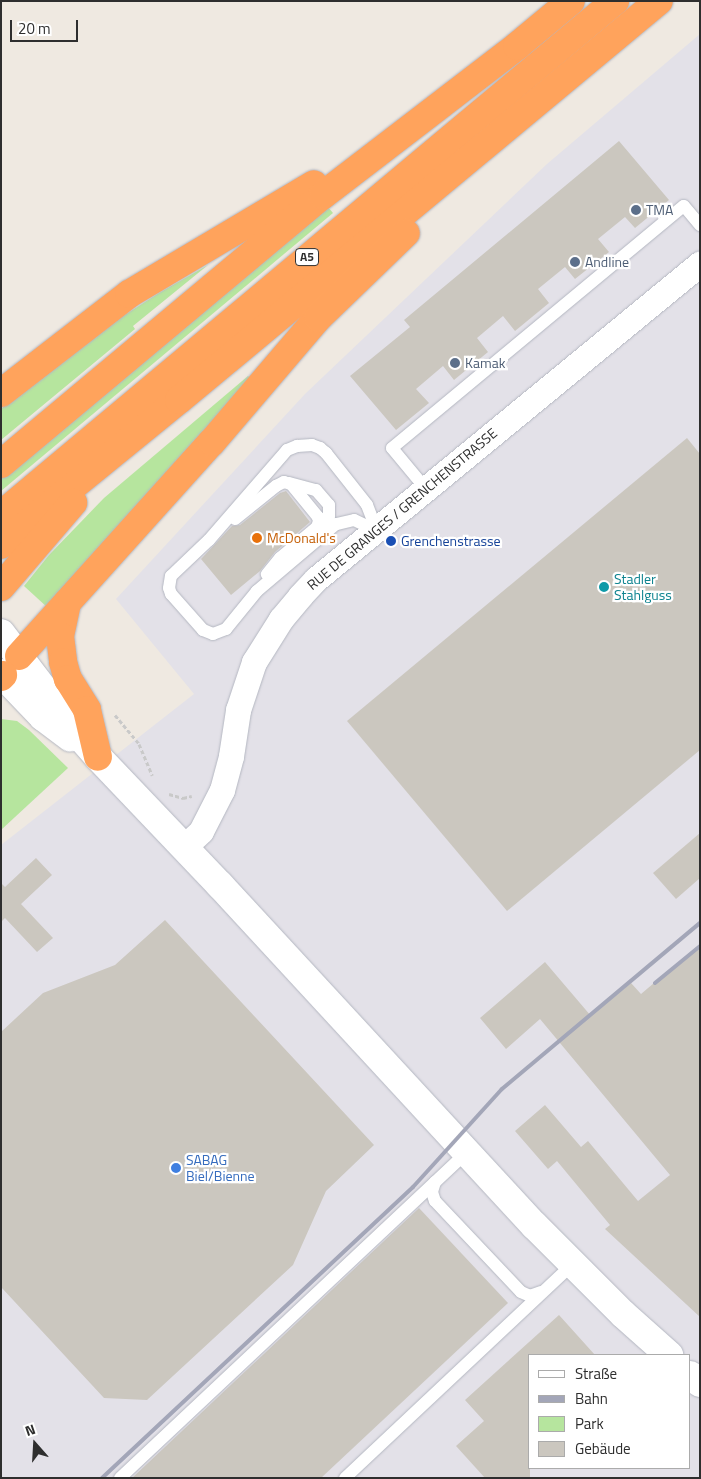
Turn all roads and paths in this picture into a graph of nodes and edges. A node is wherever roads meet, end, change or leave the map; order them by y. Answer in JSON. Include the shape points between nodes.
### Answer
{"nodes":[{"id":1,"x":550,"y":1,"type":"edge"},
{"id":2,"x":571,"y":1,"type":"edge"},
{"id":3,"x":615,"y":1,"type":"edge"},
{"id":4,"x":659,"y":1,"type":"edge"},
{"id":5,"x":581,"y":66,"type":"junction"},
{"id":6,"x":700,"y":225,"type":"edge"},
{"id":7,"x":700,"y":264,"type":"edge"},
{"id":8,"x":1,"y":393,"type":"edge"},
{"id":9,"x":179,"y":400,"type":"junction"},
{"id":10,"x":1,"y":464,"type":"edge"},
{"id":11,"x":426,"y":489,"type":"junction"},
{"id":12,"x":1,"y":515,"type":"edge"},
{"id":13,"x":377,"y":531,"type":"junction"},
{"id":14,"x":209,"y":540,"type":"junction"},
{"id":15,"x":1,"y":545,"type":"edge"},
{"id":16,"x":1,"y":587,"type":"edge"},
{"id":17,"x":256,"y":591,"type":"junction"},
{"id":18,"x":67,"y":603,"type":"junction"},
{"id":19,"x":5,"y":658,"type":"edge"},
{"id":20,"x":114,"y":714,"type":"dead end"},
{"id":21,"x":98,"y":756,"type":"junction"},
{"id":22,"x":157,"y":783,"type":"dead end"},
{"id":23,"x":163,"y":790,"type":"dead end"},
{"id":24,"x":216,"y":801,"type":"junction"},
{"id":25,"x":184,"y":847,"type":"junction"},
{"id":26,"x":467,"y":1152,"type":"junction"},
{"id":27,"x":435,"y":1182,"type":"junction"},
{"id":28,"x":573,"y":1264,"type":"junction"},
{"id":29,"x":544,"y":1291,"type":"junction"},
{"id":30,"x":667,"y":1354,"type":"edge"},
{"id":31,"x":120,"y":1478,"type":"edge"},
{"id":32,"x":345,"y":1478,"type":"edge"}],
"edges":[{"from":1,"to":8,"type":"highway","via":[[314,184],[129,294]]},
{"from":2,"to":10,"type":"highway","via":[[323,195]]},
{"from":3,"to":12,"type":"highway","number":"A5"},
{"from":4,"to":5,"type":"highway","number":"A5"},
{"from":5,"to":9,"type":"highway","number":"A5"},
{"from":5,"to":18,"type":"highway","via":[[318,318]]},
{"from":6,"to":11,"type":"lane","via":[[684,206],[392,448]]},
{"from":7,"to":11,"type":"street","name":"RUE DE GRANGES / GRENCHENSTRASSE"},
{"from":9,"to":15,"type":"highway","number":"A5"},
{"from":9,"to":16,"type":"highway","via":[[67,509]]},
{"from":11,"to":13,"type":"street","name":"RUE DE GRANGES / GRENCHENSTRASSE"},
{"from":13,"to":14,"type":"lane","via":[[370,510],[326,453],[305,444],[292,447],[282,455]]},
{"from":13,"to":17,"type":"lane","via":[[354,520],[336,524]]},
{"from":13,"to":24,"type":"street","name":"RUE DE GRANGES / GRENCHENSTRASSE","via":[[316,579],[267,638],[244,687],[227,778]]},
{"from":14,"to":17,"type":"lane","via":[[175,571],[169,582],[171,594],[203,630],[214,634],[226,629]]},
{"from":14,"to":17,"type":"lane","via":[[276,486],[289,483],[319,521],[317,527],[275,563]]},
{"from":18,"to":19,"type":"highway"},
{"from":18,"to":21,"type":"highway","via":[[60,636],[63,662],[68,679],[87,710]]},
{"from":19,"to":21,"type":"main road","via":[[42,716]]},
{"from":20,"to":22,"type":"path","via":[[136,738]]},
{"from":21,"to":25,"type":"main road"},
{"from":23,"to":24,"type":"path","via":[[182,798],[202,790]]},
{"from":24,"to":25,"type":"street","name":"RUE DE GRANGES / GRENCHENSTRASSE","via":[[201,831]]},
{"from":25,"to":26,"type":"main road"},
{"from":26,"to":27,"type":"lane"},
{"from":26,"to":28,"type":"main road"},
{"from":27,"to":29,"type":"lane","via":[[432,1192],[435,1201],[521,1292],[530,1296]]},
{"from":27,"to":31,"type":"lane"},
{"from":28,"to":29,"type":"lane"},
{"from":28,"to":30,"type":"main road"},
{"from":29,"to":32,"type":"lane"}]}
